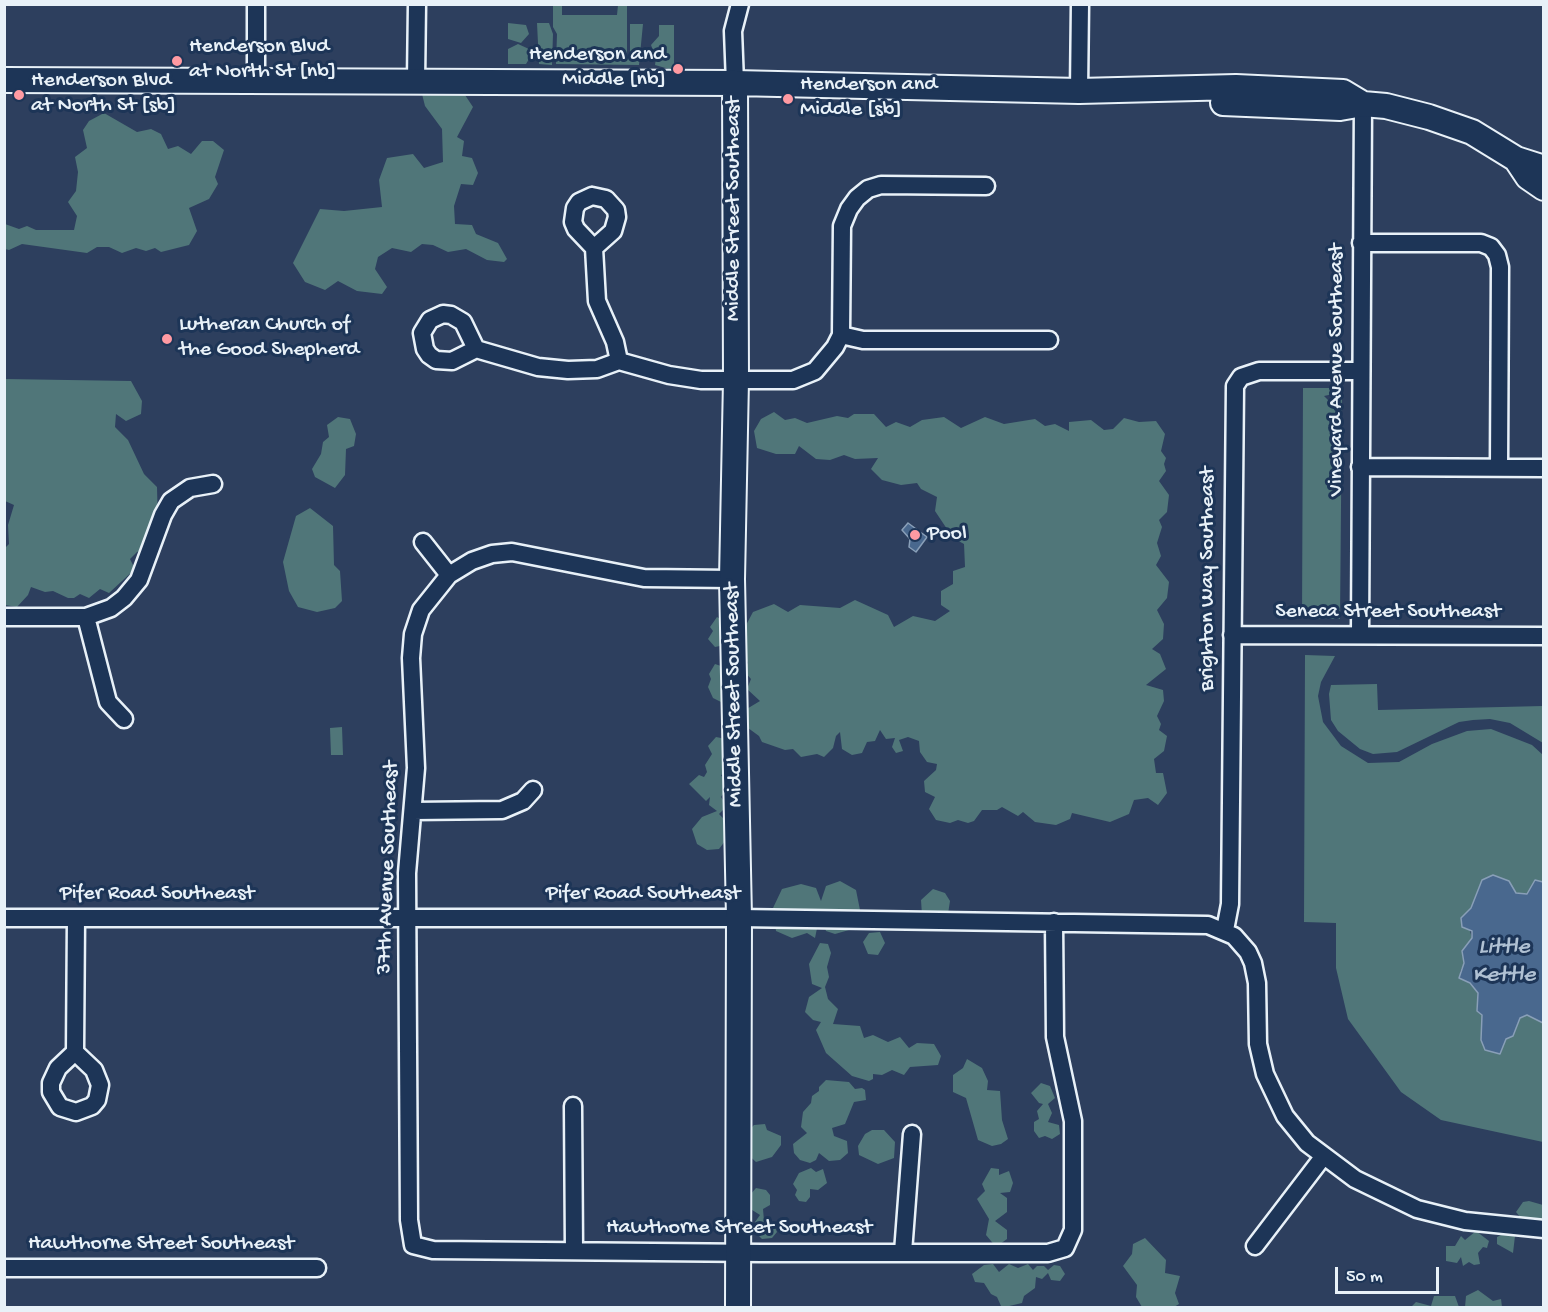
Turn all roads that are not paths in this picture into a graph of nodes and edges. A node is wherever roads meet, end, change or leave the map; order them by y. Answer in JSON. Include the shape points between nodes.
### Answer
{"nodes":[{"id":1,"x":256,"y":4,"type":"edge"},
{"id":2,"x":417,"y":4,"type":"edge"},
{"id":3,"x":740,"y":4,"type":"edge"},
{"id":4,"x":1080,"y":4,"type":"edge"},
{"id":5,"x":4,"y":80,"type":"edge"},
{"id":6,"x":256,"y":81,"type":"junction"},
{"id":7,"x":416,"y":81,"type":"junction"},
{"id":8,"x":735,"y":83,"type":"junction"},
{"id":9,"x":1079,"y":91,"type":"junction"},
{"id":10,"x":1363,"y":104,"type":"junction"},
{"id":11,"x":1516,"y":159,"type":"junction"},
{"id":12,"x":1544,"y":168,"type":"edge"},
{"id":13,"x":986,"y":186,"type":"dead end"},
{"id":14,"x":1544,"y":188,"type":"edge"},
{"id":15,"x":1361,"y":243,"type":"junction"},
{"id":16,"x":594,"y":248,"type":"dead end"},
{"id":17,"x":841,"y":335,"type":"junction"},
{"id":18,"x":1049,"y":340,"type":"dead end"},
{"id":19,"x":476,"y":350,"type":"dead end"},
{"id":20,"x":619,"y":361,"type":"junction"},
{"id":21,"x":1360,"y":371,"type":"junction"},
{"id":22,"x":736,"y":380,"type":"junction"},
{"id":23,"x":1360,"y":467,"type":"junction"},
{"id":24,"x":1499,"y":467,"type":"junction"},
{"id":25,"x":1544,"y":468,"type":"edge"},
{"id":26,"x":213,"y":484,"type":"dead end"},
{"id":27,"x":423,"y":542,"type":"dead end"},
{"id":28,"x":449,"y":575,"type":"junction"},
{"id":29,"x":732,"y":579,"type":"junction"},
{"id":30,"x":4,"y":617,"type":"edge"},
{"id":31,"x":86,"y":617,"type":"junction"},
{"id":32,"x":1232,"y":635,"type":"junction"},
{"id":33,"x":1360,"y":635,"type":"junction"},
{"id":34,"x":1544,"y":636,"type":"edge"},
{"id":35,"x":124,"y":719,"type":"dead end"},
{"id":36,"x":533,"y":790,"type":"dead end"},
{"id":37,"x":413,"y":810,"type":"junction"},
{"id":38,"x":408,"y":917,"type":"junction"},
{"id":39,"x":4,"y":918,"type":"edge"},
{"id":40,"x":76,"y":918,"type":"junction"},
{"id":41,"x":739,"y":918,"type":"junction"},
{"id":42,"x":1054,"y":922,"type":"junction"},
{"id":43,"x":1225,"y":930,"type":"junction"},
{"id":44,"x":75,"y":1052,"type":"dead end"},
{"id":45,"x":573,"y":1106,"type":"dead end"},
{"id":46,"x":912,"y":1134,"type":"dead end"},
{"id":47,"x":1323,"y":1157,"type":"junction"},
{"id":48,"x":1544,"y":1228,"type":"edge"},
{"id":49,"x":413,"y":1245,"type":"joint"},
{"id":50,"x":1256,"y":1246,"type":"dead end"},
{"id":51,"x":574,"y":1251,"type":"junction"},
{"id":52,"x":738,"y":1252,"type":"junction"},
{"id":53,"x":903,"y":1252,"type":"junction"},
{"id":54,"x":4,"y":1268,"type":"edge"},
{"id":55,"x":317,"y":1268,"type":"dead end"},
{"id":56,"x":738,"y":1308,"type":"edge"}],
"edges":[{"from":1,"to":6,"type":"street"},
{"from":2,"to":7,"type":"street"},
{"from":3,"to":8,"type":"street","via":[[734,31]]},
{"from":4,"to":9,"type":"street"},
{"from":5,"to":6,"type":"main road"},
{"from":6,"to":7,"type":"main road"},
{"from":7,"to":8,"type":"main road"},
{"from":8,"to":9,"type":"main road"},
{"from":8,"to":22,"type":"main road","name":"Middle Street Southeast"},
{"from":9,"to":10,"type":"main road","via":[[1112,97],[1340,108]]},
{"from":10,"to":11,"type":"main road","via":[[1429,117],[1472,132]]},
{"from":10,"to":15,"type":"street","name":"Vineyard Avenue Southeast"},
{"from":11,"to":12,"type":"main road"},
{"from":11,"to":14,"type":"main road","via":[[1528,177]]},
{"from":13,"to":17,"type":"street","via":[[881,185],[857,198],[842,226]]},
{"from":15,"to":21,"type":"street","name":"Vineyard Avenue Southeast"},
{"from":15,"to":24,"type":"street","via":[[1482,243],[1497,255]]},
{"from":16,"to":20,"type":"street","via":[[597,301]]},
{"from":17,"to":18,"type":"street","via":[[863,340]]},
{"from":17,"to":22,"type":"street","via":[[815,371],[793,380]]},
{"from":19,"to":20,"type":"street","via":[[538,367],[568,370],[597,369]]},
{"from":20,"to":22,"type":"street","via":[[680,376]]},
{"from":21,"to":23,"type":"street","name":"Vineyard Avenue Southeast"},
{"from":21,"to":32,"type":"street","name":"Brighton Way Southeast","via":[[1259,371],[1241,377],[1235,386]]},
{"from":22,"to":29,"type":"main road","name":"Middle Street Southeast"},
{"from":23,"to":24,"type":"street"},
{"from":23,"to":33,"type":"street","name":"Vineyard Avenue Southeast"},
{"from":24,"to":25,"type":"street"},
{"from":26,"to":31,"type":"street","via":[[190,488],[171,501],[146,567],[133,589],[111,608]]},
{"from":27,"to":28,"type":"street"},
{"from":28,"to":29,"type":"street","via":[[472,561],[512,552],[644,579]]},
{"from":28,"to":37,"type":"street","name":"37th Avenue Southeast","via":[[421,609],[413,634]]},
{"from":29,"to":41,"type":"main road","name":"Middle Street Southeast"},
{"from":30,"to":31,"type":"street"},
{"from":31,"to":35,"type":"street","via":[[108,702]]},
{"from":32,"to":33,"type":"street","name":"Seneca Street Southeast"},
{"from":32,"to":43,"type":"street","name":"Brighton Way Southeast","via":[[1230,904]]},
{"from":33,"to":34,"type":"street","name":"Seneca Street Southeast"},
{"from":36,"to":37,"type":"street","via":[[523,801],[502,810]]},
{"from":37,"to":38,"type":"street","name":"37th Avenue Southeast","via":[[407,873]]},
{"from":38,"to":40,"type":"street","name":"Pifer Road Southeast"},
{"from":38,"to":41,"type":"street","name":"Pifer Road Southeast"},
{"from":38,"to":49,"type":"street","name":"37th Avenue Southeast","via":[[409,1220]]},
{"from":39,"to":40,"type":"street","name":"Pifer Road Southeast"},
{"from":40,"to":44,"type":"street"},
{"from":41,"to":42,"type":"street","name":"Pifer Road Southeast"},
{"from":41,"to":52,"type":"main road","name":"Middle Street Southeast"},
{"from":42,"to":43,"type":"street","name":"Pifer Road Southeast","via":[[1197,923]]},
{"from":42,"to":53,"type":"street","name":"Hawthorne Street Southeast","via":[[1055,1037],[1073,1121],[1073,1230],[1065,1248],[1048,1253]]},
{"from":43,"to":47,"type":"street","via":[[1248,952],[1256,973],[1258,1044],[1269,1088],[1294,1129]]},
{"from":45,"to":51,"type":"street"},
{"from":46,"to":53,"type":"street"},
{"from":47,"to":48,"type":"street","via":[[1375,1191],[1417,1209],[1465,1221]]},
{"from":47,"to":50,"type":"street"},
{"from":49,"to":51,"type":"street","name":"Hawthorne Street Southeast","via":[[433,1250]]},
{"from":51,"to":52,"type":"street","name":"Hawthorne Street Southeast"},
{"from":52,"to":53,"type":"street","name":"Hawthorne Street Southeast"},
{"from":52,"to":56,"type":"main road","name":"Middle Street Southeast"},
{"from":54,"to":55,"type":"street","name":"Hawthorne Street Southeast"}]}
